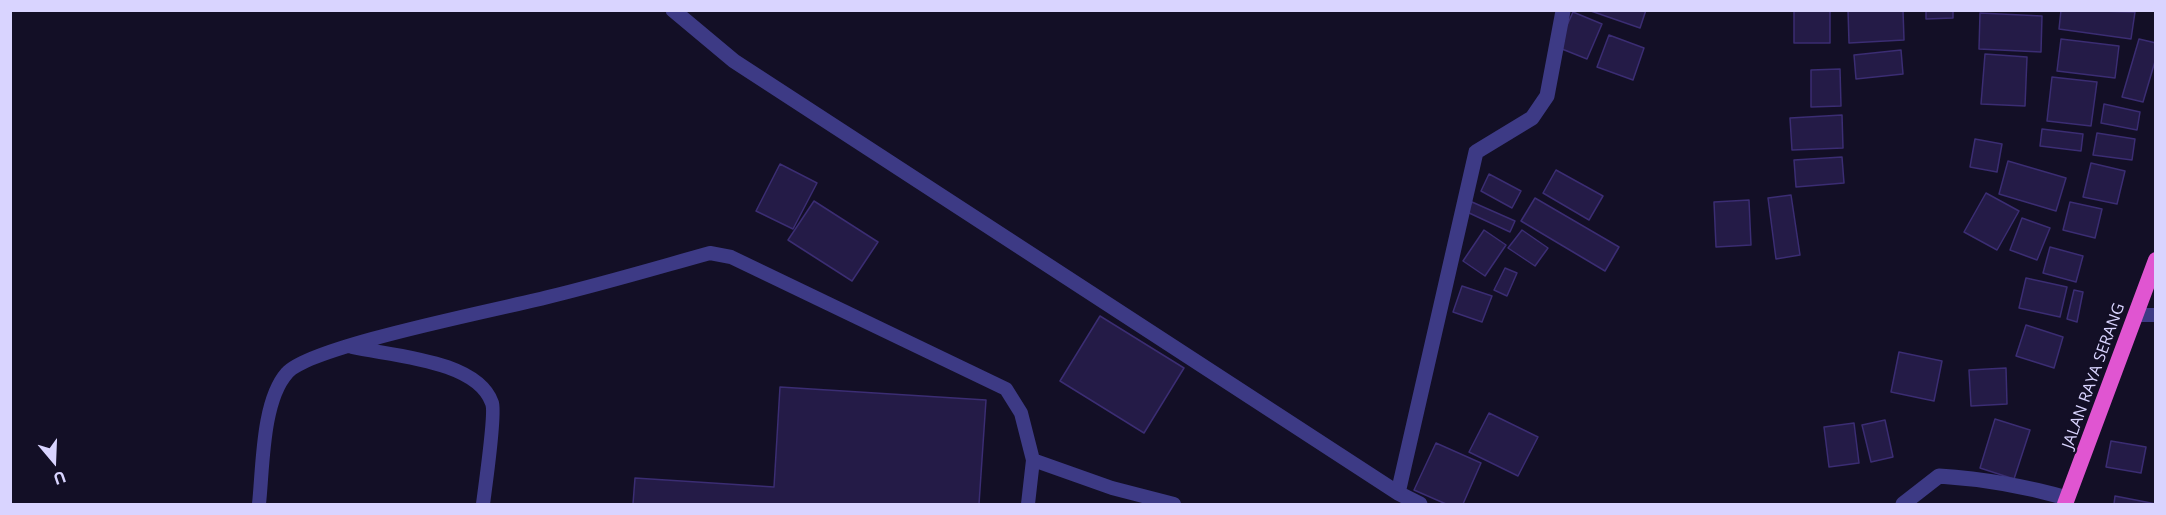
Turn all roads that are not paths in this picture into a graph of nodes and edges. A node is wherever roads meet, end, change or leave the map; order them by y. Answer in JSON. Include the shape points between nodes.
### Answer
{"nodes":[{"id":1,"x":673,"y":10,"type":"edge"},
{"id":2,"x":1563,"y":11,"type":"edge"},
{"id":3,"x":2156,"y":260,"type":"edge"},
{"id":4,"x":2136,"y":315,"type":"junction"},
{"id":5,"x":2156,"y":315,"type":"edge"},
{"id":6,"x":348,"y":346,"type":"junction"},
{"id":7,"x":1033,"y":460,"type":"junction"},
{"id":8,"x":1398,"y":493,"type":"junction"},
{"id":9,"x":2066,"y":501,"type":"edge"},
{"id":10,"x":259,"y":504,"type":"edge"},
{"id":11,"x":483,"y":504,"type":"edge"},
{"id":12,"x":1028,"y":504,"type":"edge"},
{"id":13,"x":1174,"y":504,"type":"edge"},
{"id":14,"x":1420,"y":504,"type":"edge"},
{"id":15,"x":1903,"y":504,"type":"edge"}],
"edges":[{"from":1,"to":8,"type":"street","via":[[734,61]]},
{"from":2,"to":8,"type":"street","via":[[1548,96],[1532,118],[1476,152]]},
{"from":3,"to":4,"type":"highway","name":"JALAN RAYA SERANG"},
{"from":4,"to":5,"type":"lane"},
{"from":4,"to":9,"type":"highway","name":"JALAN RAYA SERANG"},
{"from":6,"to":7,"type":"lane","via":[[710,253],[731,257],[1006,389],[1021,413]]},
{"from":6,"to":10,"type":"lane","via":[[300,362],[276,387]]},
{"from":6,"to":11,"type":"lane","via":[[450,366],[481,385],[493,405]]},
{"from":7,"to":12,"type":"lane"},
{"from":7,"to":13,"type":"lane","via":[[1112,488]]},
{"from":8,"to":14,"type":"street"},
{"from":9,"to":15,"type":"street","via":[[2024,485],[1940,476]]}]}
